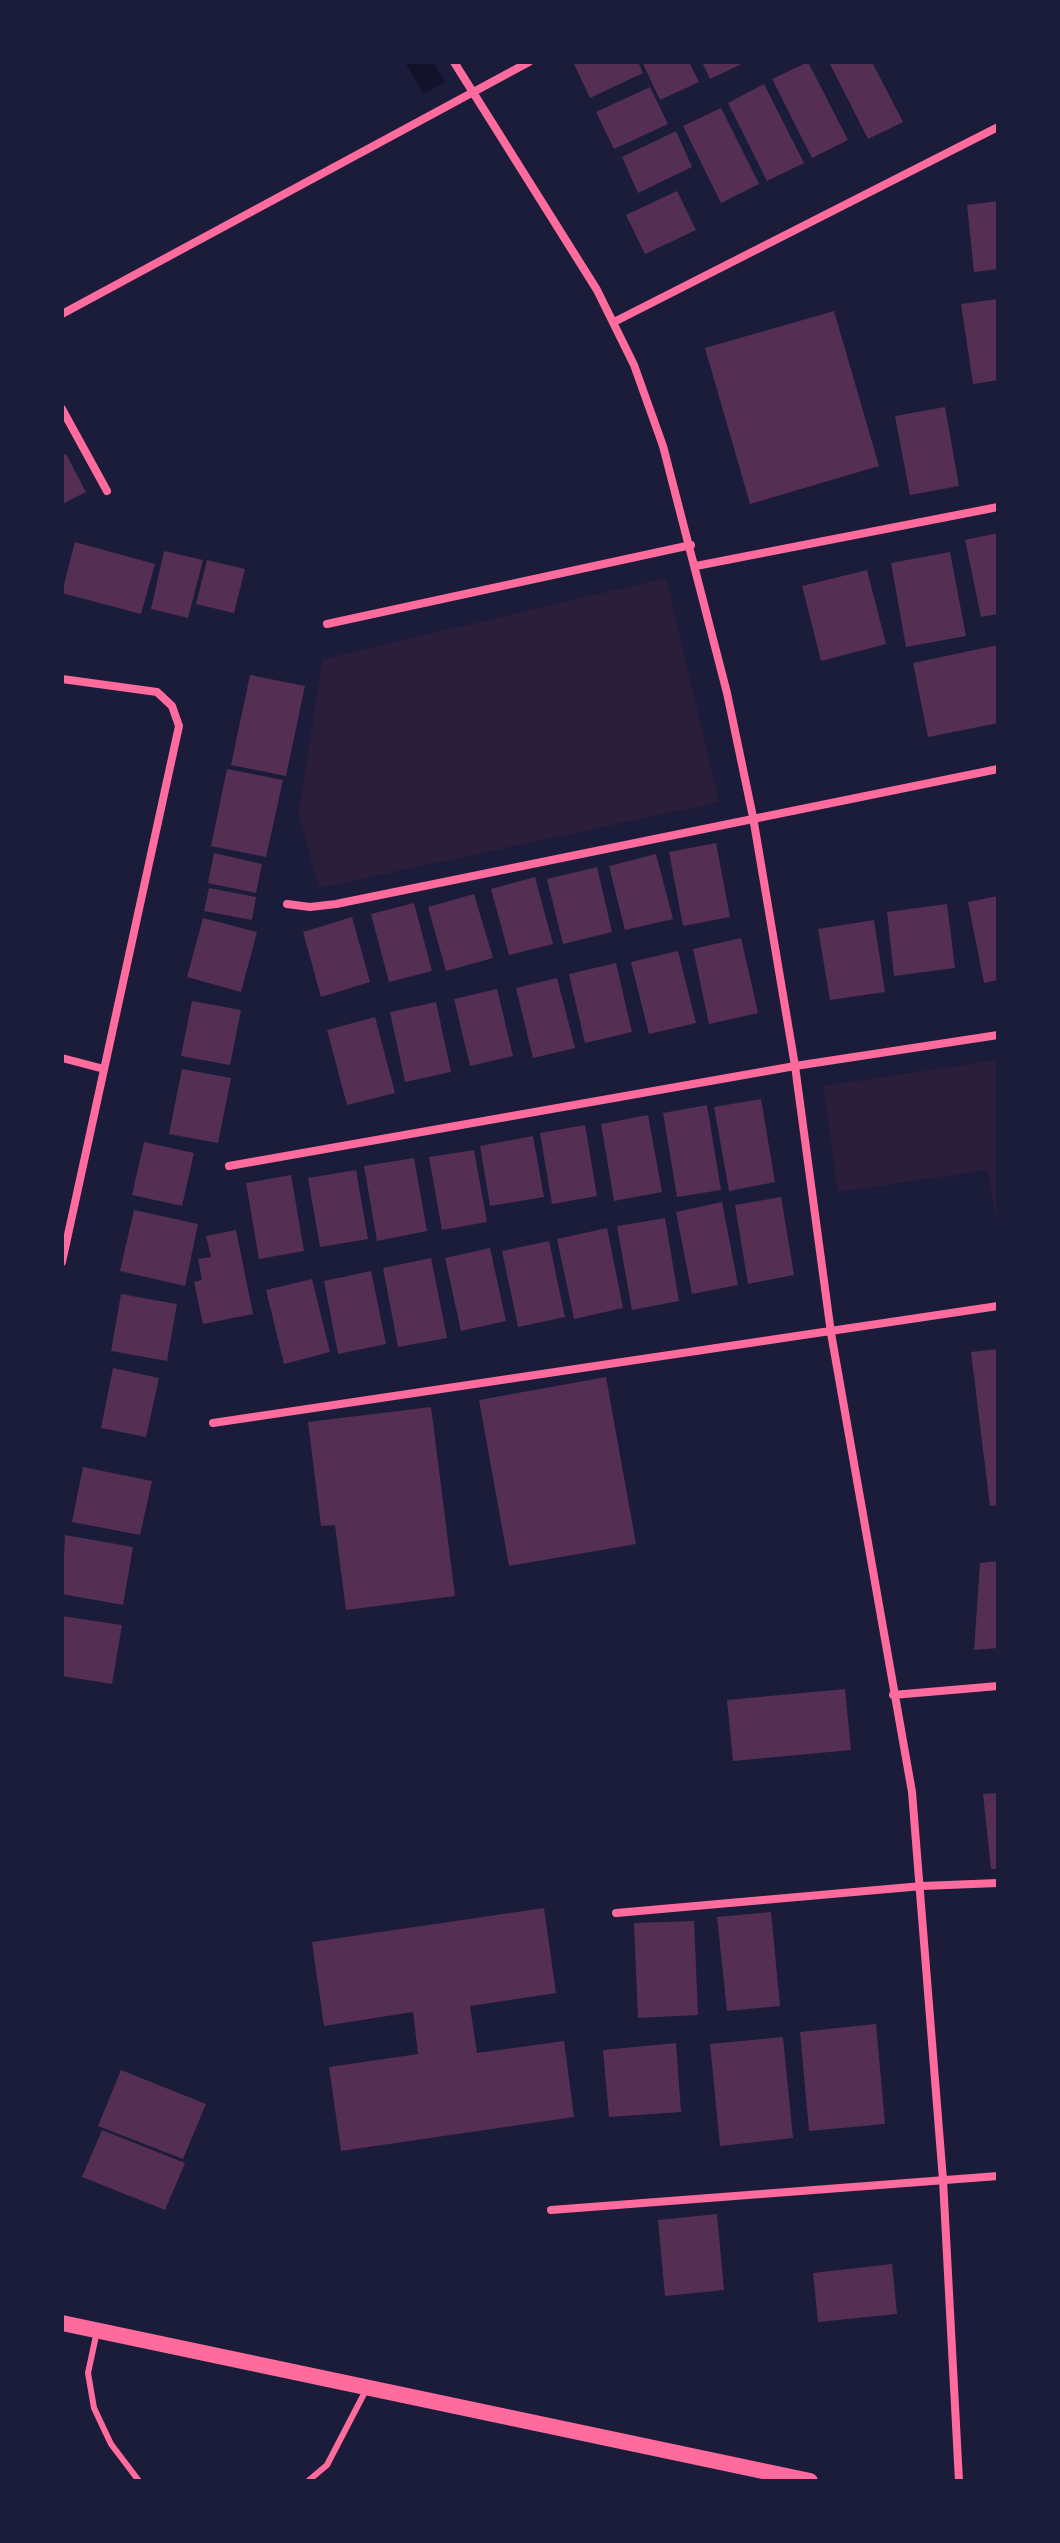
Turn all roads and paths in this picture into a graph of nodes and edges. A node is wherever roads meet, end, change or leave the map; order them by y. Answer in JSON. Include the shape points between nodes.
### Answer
{"nodes":[{"id":1,"x":454,"y":62,"type":"edge"},
{"id":2,"x":529,"y":62,"type":"edge"},
{"id":3,"x":473,"y":93,"type":"junction"},
{"id":4,"x":998,"y":127,"type":"edge"},
{"id":5,"x":62,"y":314,"type":"edge"},
{"id":6,"x":614,"y":322,"type":"junction"},
{"id":7,"x":62,"y":409,"type":"edge"},
{"id":8,"x":107,"y":491,"type":"dead end"},
{"id":9,"x":998,"y":507,"type":"edge"},
{"id":10,"x":691,"y":545,"type":"junction"},
{"id":11,"x":696,"y":566,"type":"junction"},
{"id":12,"x":327,"y":624,"type":"dead end"},
{"id":13,"x":62,"y":679,"type":"edge"},
{"id":14,"x":998,"y":769,"type":"edge"},
{"id":15,"x":753,"y":817,"type":"junction"},
{"id":16,"x":287,"y":904,"type":"dead end"},
{"id":17,"x":998,"y":1035,"type":"edge"},
{"id":18,"x":62,"y":1058,"type":"edge"},
{"id":19,"x":795,"y":1066,"type":"junction"},
{"id":20,"x":104,"y":1069,"type":"junction"},
{"id":21,"x":229,"y":1166,"type":"dead end"},
{"id":22,"x":62,"y":1262,"type":"edge"},
{"id":23,"x":998,"y":1306,"type":"edge"},
{"id":24,"x":831,"y":1333,"type":"junction"},
{"id":25,"x":213,"y":1423,"type":"dead end"},
{"id":26,"x":998,"y":1686,"type":"edge"},
{"id":27,"x":893,"y":1695,"type":"junction"},
{"id":28,"x":998,"y":1883,"type":"edge"},
{"id":29,"x":922,"y":1886,"type":"junction"},
{"id":30,"x":616,"y":1913,"type":"dead end"},
{"id":31,"x":998,"y":2176,"type":"edge"},
{"id":32,"x":943,"y":2180,"type":"junction"},
{"id":33,"x":551,"y":2210,"type":"dead end"},
{"id":34,"x":62,"y":2323,"type":"edge"},
{"id":35,"x":98,"y":2330,"type":"junction"},
{"id":36,"x":367,"y":2388,"type":"junction"},
{"id":37,"x":139,"y":2481,"type":"edge"},
{"id":38,"x":308,"y":2481,"type":"edge"},
{"id":39,"x":810,"y":2481,"type":"edge"},
{"id":40,"x":959,"y":2481,"type":"edge"}],
"edges":[{"from":1,"to":3,"type":"street"},
{"from":2,"to":3,"type":"street"},
{"from":3,"to":5,"type":"street"},
{"from":3,"to":6,"type":"street"},
{"from":4,"to":6,"type":"street"},
{"from":6,"to":10,"type":"street","via":[[663,446]]},
{"from":7,"to":8,"type":"street"},
{"from":9,"to":11,"type":"street"},
{"from":10,"to":11,"type":"street"},
{"from":10,"to":12,"type":"street"},
{"from":11,"to":15,"type":"street"},
{"from":13,"to":20,"type":"street","via":[[157,692],[172,706],[179,726]]},
{"from":14,"to":15,"type":"street"},
{"from":15,"to":16,"type":"street","via":[[336,904]]},
{"from":15,"to":19,"type":"street"},
{"from":17,"to":19,"type":"street"},
{"from":18,"to":20,"type":"street"},
{"from":19,"to":21,"type":"street"},
{"from":19,"to":24,"type":"street"},
{"from":20,"to":22,"type":"street"},
{"from":23,"to":24,"type":"street"},
{"from":24,"to":25,"type":"street"},
{"from":24,"to":27,"type":"street"},
{"from":26,"to":27,"type":"street"},
{"from":27,"to":29,"type":"street","via":[[912,1792]]},
{"from":28,"to":29,"type":"street"},
{"from":29,"to":30,"type":"street"},
{"from":29,"to":32,"type":"street"},
{"from":31,"to":32,"type":"street"},
{"from":32,"to":33,"type":"street"},
{"from":32,"to":40,"type":"street"},
{"from":34,"to":35,"type":"main road"},
{"from":35,"to":36,"type":"main road"},
{"from":35,"to":37,"type":"lane","via":[[88,2373],[94,2408],[111,2444]]},
{"from":36,"to":38,"type":"lane","via":[[327,2465]]},
{"from":36,"to":39,"type":"main road"}]}
